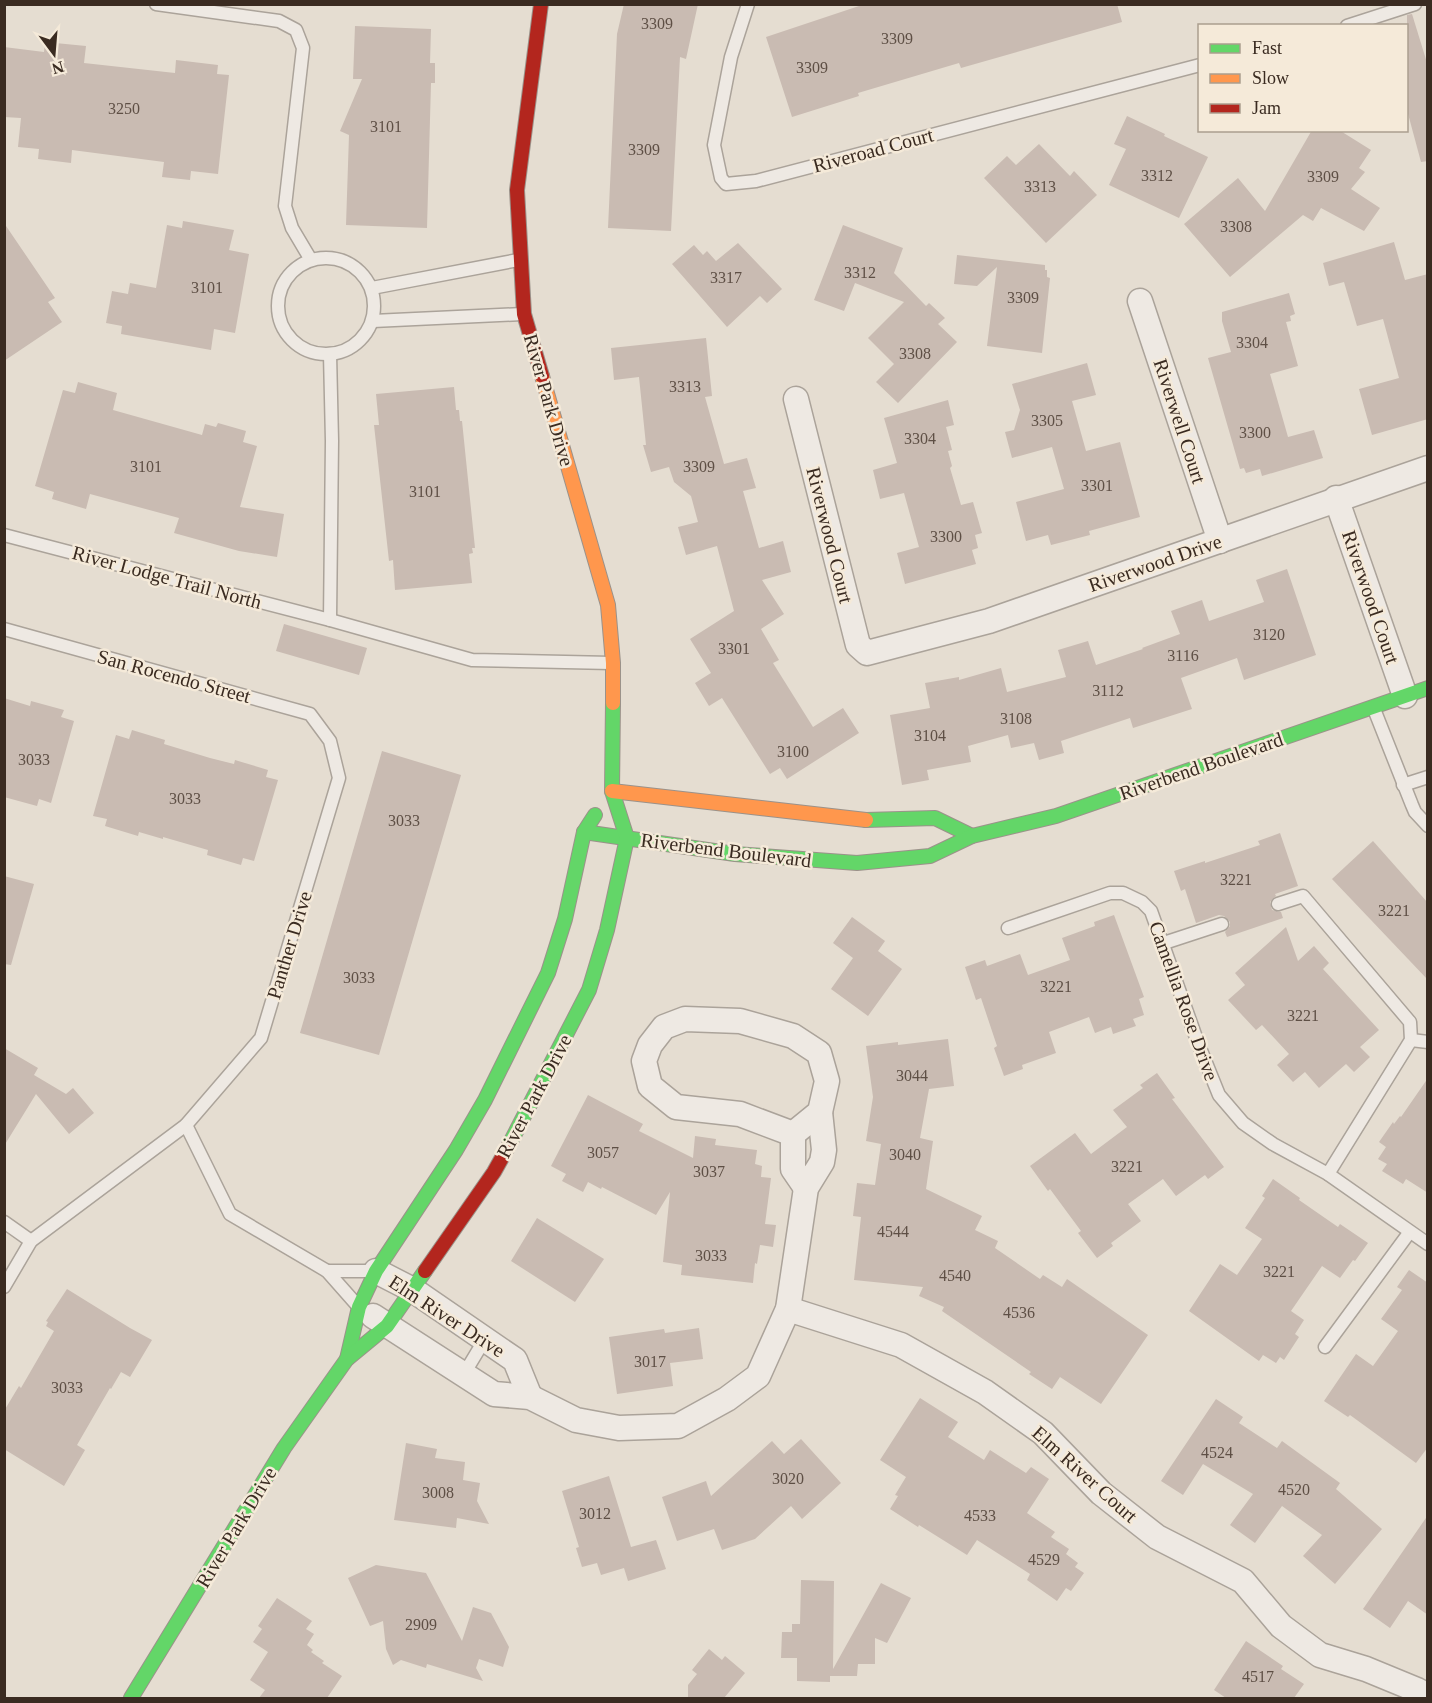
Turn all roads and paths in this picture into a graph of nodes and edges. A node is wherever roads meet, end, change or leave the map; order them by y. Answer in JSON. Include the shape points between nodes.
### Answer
{"nodes":[{"id":1,"x":156,"y":4,"type":"edge"},
{"id":2,"x":542,"y":4,"type":"edge"},
{"id":3,"x":748,"y":4,"type":"edge"},
{"id":4,"x":1415,"y":4,"type":"edge"},
{"id":5,"x":1353,"y":24,"type":"edge"},
{"id":6,"x":1198,"y":66,"type":"edge"},
{"id":7,"x":311,"y":260,"type":"junction"},
{"id":8,"x":520,"y":260,"type":"junction"},
{"id":9,"x":372,"y":288,"type":"junction"},
{"id":10,"x":1140,"y":301,"type":"dead end"},
{"id":11,"x":524,"y":314,"type":"junction"},
{"id":12,"x":373,"y":321,"type":"junction"},
{"id":13,"x":330,"y":354,"type":"junction"},
{"id":14,"x":796,"y":399,"type":"dead end"},
{"id":15,"x":1428,"y":468,"type":"edge"},
{"id":16,"x":1336,"y":498,"type":"junction"},
{"id":17,"x":4,"y":535,"type":"edge"},
{"id":18,"x":1220,"y":541,"type":"junction"},
{"id":19,"x":330,"y":620,"type":"junction"},
{"id":20,"x":4,"y":629,"type":"edge"},
{"id":21,"x":880,"y":649,"type":"joint"},
{"id":22,"x":613,"y":663,"type":"junction"},
{"id":23,"x":1421,"y":693,"type":"edge"},
{"id":24,"x":1374,"y":708,"type":"junction"},
{"id":25,"x":330,"y":741,"type":"joint"},
{"id":26,"x":1428,"y":777,"type":"edge"},
{"id":27,"x":1403,"y":785,"type":"junction"},
{"id":28,"x":612,"y":792,"type":"junction"},
{"id":29,"x":1428,"y":825,"type":"edge"},
{"id":30,"x":584,"y":832,"type":"junction"},
{"id":31,"x":972,"y":836,"type":"junction"},
{"id":32,"x":627,"y":838,"type":"junction"},
{"id":33,"x":1278,"y":904,"type":"dead end"},
{"id":34,"x":1222,"y":924,"type":"dead end"},
{"id":35,"x":1008,"y":928,"type":"dead end"},
{"id":36,"x":1164,"y":943,"type":"junction"},
{"id":37,"x":1411,"y":1040,"type":"junction"},
{"id":38,"x":1428,"y":1042,"type":"edge"},
{"id":39,"x":820,"y":1112,"type":"junction"},
{"id":40,"x":186,"y":1125,"type":"junction"},
{"id":41,"x":793,"y":1134,"type":"junction"},
{"id":42,"x":1328,"y":1174,"type":"junction"},
{"id":43,"x":806,"y":1188,"type":"junction"},
{"id":44,"x":4,"y":1222,"type":"edge"},
{"id":45,"x":1409,"y":1233,"type":"junction"},
{"id":46,"x":31,"y":1241,"type":"junction"},
{"id":47,"x":1428,"y":1244,"type":"edge"},
{"id":48,"x":327,"y":1271,"type":"junction"},
{"id":49,"x":376,"y":1271,"type":"junction"},
{"id":50,"x":4,"y":1287,"type":"edge"},
{"id":51,"x":413,"y":1290,"type":"junction"},
{"id":52,"x":359,"y":1307,"type":"junction"},
{"id":53,"x":788,"y":1309,"type":"junction"},
{"id":54,"x":387,"y":1326,"type":"junction"},
{"id":55,"x":485,"y":1339,"type":"junction"},
{"id":56,"x":1325,"y":1347,"type":"dead end"},
{"id":57,"x":347,"y":1359,"type":"junction"},
{"id":58,"x":464,"y":1374,"type":"junction"},
{"id":59,"x":530,"y":1397,"type":"junction"},
{"id":60,"x":1428,"y":1696,"type":"edge"},
{"id":61,"x":131,"y":1698,"type":"edge"}],
"edges":[{"from":1,"to":7,"type":"lane","via":[[279,21],[296,30],[303,48],[285,206],[292,228]]},
{"from":2,"to":8,"type":"street","name":"River Park Drive","via":[[517,190]]},
{"from":3,"to":6,"type":"lane","name":"Riveroad Court","via":[[731,57],[714,145],[721,178],[726,184],[756,181]]},
{"from":4,"to":5,"type":"lane"},
{"from":7,"to":9,"type":"lane","via":[[340,259],[353,266]]},
{"from":7,"to":13,"type":"lane","via":[[295,269],[283,283],[279,318],[287,335],[300,347]]},
{"from":8,"to":9,"type":"lane"},
{"from":8,"to":11,"type":"street","name":"River Park Drive"},
{"from":9,"to":12,"type":"lane"},
{"from":10,"to":18,"type":"street","name":"Riverwell Court"},
{"from":11,"to":12,"type":"lane"},
{"from":11,"to":22,"type":"street","name":"River Park Drive","via":[[608,605]]},
{"from":12,"to":13,"type":"lane","via":[[364,337],[351,348]]},
{"from":13,"to":19,"type":"lane"},
{"from":14,"to":21,"type":"street","name":"Riverwood Court","via":[[858,645],[867,653]]},
{"from":15,"to":16,"type":"street","name":"Riverwood Drive"},
{"from":16,"to":18,"type":"street","name":"Riverwood Drive"},
{"from":16,"to":23,"type":"street","name":"Riverwood Court"},
{"from":17,"to":19,"type":"lane","name":"River Lodge Trail North"},
{"from":18,"to":21,"type":"street","name":"Riverwood Drive","via":[[989,621]]},
{"from":19,"to":22,"type":"lane","name":"River Lodge Trail North","via":[[472,660]]},
{"from":20,"to":25,"type":"lane","name":"San Rocendo Street","via":[[310,714]]},
{"from":22,"to":28,"type":"street","name":"River Park Drive"},
{"from":23,"to":24,"type":"street","name":"Riverbend Boulevard"},
{"from":24,"to":27,"type":"lane"},
{"from":24,"to":31,"type":"street","name":"Riverbend Boulevard","via":[[1056,816]]},
{"from":25,"to":40,"type":"lane","name":"Panther Drive","via":[[339,778],[261,1038]]},
{"from":26,"to":27,"type":"lane"},
{"from":27,"to":29,"type":"lane","via":[[1415,812]]},
{"from":28,"to":30,"type":"street","name":"River Park Drive"},
{"from":28,"to":31,"type":"street","via":[[856,820],[935,818]]},
{"from":28,"to":32,"type":"street","name":"River Park Drive"},
{"from":30,"to":32,"type":"street","name":"Riverbend Boulevard"},
{"from":30,"to":49,"type":"street","name":"River Park Drive","via":[[565,920],[548,973],[485,1100]]},
{"from":31,"to":32,"type":"street","name":"Riverbend Boulevard","via":[[930,856],[857,863],[735,854]]},
{"from":32,"to":51,"type":"street","name":"River Park Drive","via":[[589,990],[494,1172]]},
{"from":33,"to":37,"type":"lane","via":[[1303,896],[1410,1022]]},
{"from":34,"to":36,"type":"lane"},
{"from":35,"to":36,"type":"lane","name":"Camellia Rose Drive","via":[[1110,892],[1123,893],[1151,911]]},
{"from":36,"to":42,"type":"lane","name":"Camellia Rose Drive","via":[[1219,1095],[1244,1123]]},
{"from":37,"to":38,"type":"lane"},
{"from":37,"to":42,"type":"lane"},
{"from":39,"to":41,"type":"street"},
{"from":39,"to":41,"type":"street","name":"Elm River Drive","via":[[827,1081],[819,1053],[793,1036],[740,1021],[686,1019],[664,1027],[650,1045],[644,1061],[650,1086],[676,1107],[740,1114]]},
{"from":39,"to":43,"type":"street","name":"Elm River Drive","via":[[822,1162]]},
{"from":40,"to":46,"type":"lane","name":"Panther Drive"},
{"from":40,"to":48,"type":"lane","via":[[230,1214]]},
{"from":41,"to":43,"type":"street","via":[[793,1168]]},
{"from":42,"to":45,"type":"lane","name":"Camellia Rose Drive"},
{"from":43,"to":53,"type":"street","name":"Elm River Drive"},
{"from":44,"to":46,"type":"lane"},
{"from":45,"to":47,"type":"lane","name":"Camellia Rose Drive"},
{"from":45,"to":56,"type":"lane"},
{"from":46,"to":50,"type":"lane","name":"Panther Drive"},
{"from":48,"to":49,"type":"lane"},
{"from":48,"to":52,"type":"lane"},
{"from":49,"to":51,"type":"street","name":"Elm River Drive"},
{"from":49,"to":52,"type":"street","name":"River Park Drive"},
{"from":51,"to":54,"type":"street","name":"River Park Drive"},
{"from":51,"to":55,"type":"street","name":"Elm River Drive"},
{"from":52,"to":54,"type":"street","name":"Elm River Drive"},
{"from":52,"to":57,"type":"street","name":"River Park Drive"},
{"from":53,"to":59,"type":"street","name":"Elm River Drive","via":[[758,1376],[727,1399],[678,1426],[619,1428],[576,1420]]},
{"from":53,"to":60,"type":"street","name":"Elm River Court","via":[[901,1345],[985,1392],[1042,1433],[1101,1493],[1157,1537],[1243,1581],[1281,1626],[1320,1655]]},
{"from":54,"to":57,"type":"street","name":"River Park Drive"},
{"from":54,"to":58,"type":"street","name":"Elm River Drive"},
{"from":55,"to":58,"type":"lane"},
{"from":55,"to":59,"type":"street","name":"Elm River Drive","via":[[515,1360]]},
{"from":57,"to":61,"type":"street","name":"River Park Drive","via":[[284,1448]]},
{"from":58,"to":59,"type":"street","name":"Elm River Drive","via":[[494,1394]]}]}
